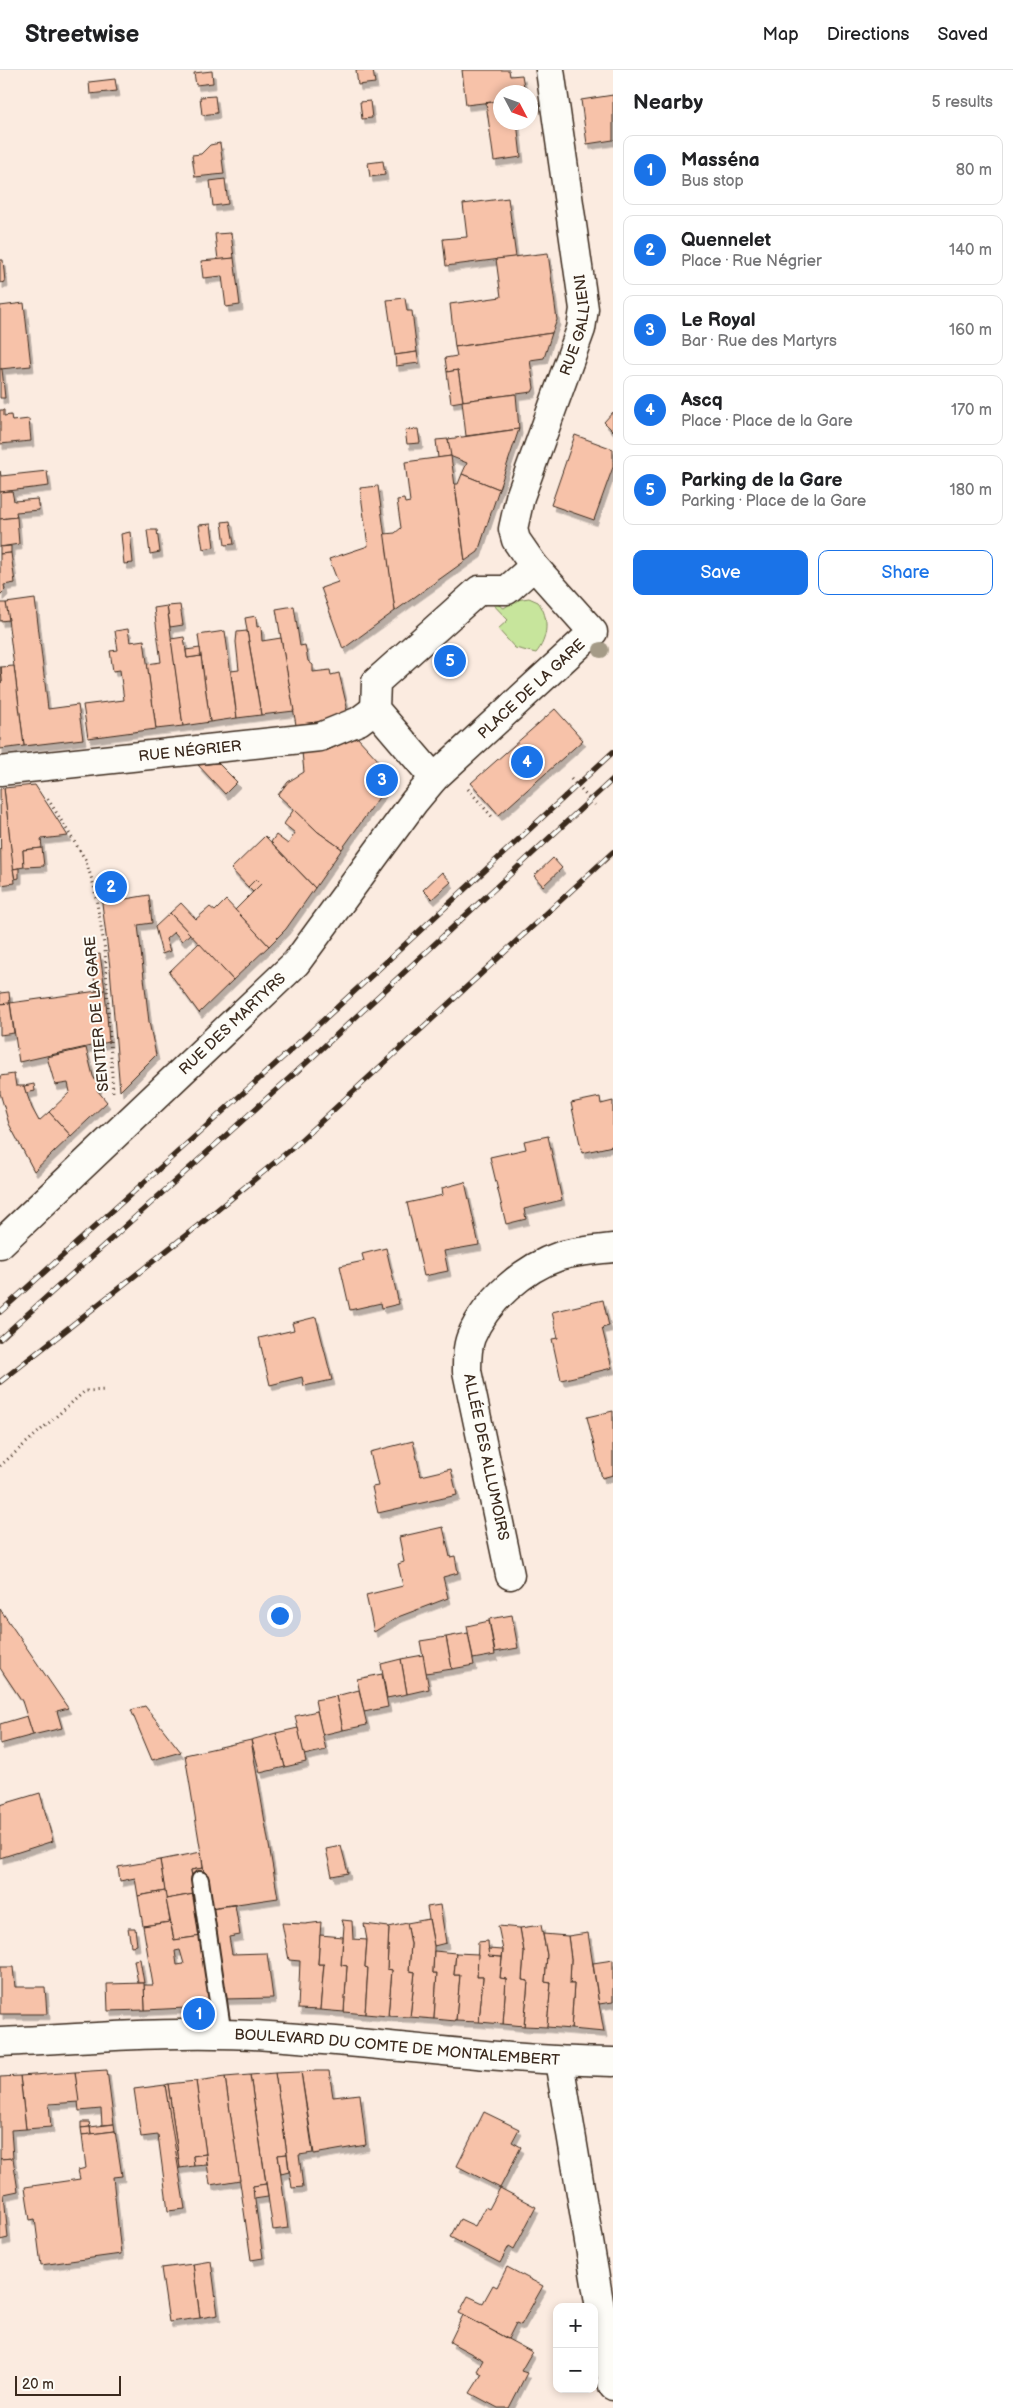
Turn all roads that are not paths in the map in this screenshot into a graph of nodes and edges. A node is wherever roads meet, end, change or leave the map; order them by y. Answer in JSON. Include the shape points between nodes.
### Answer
{"nodes":[{"id":1,"x":550,"y":70,"type":"edge"},
{"id":2,"x":534,"y":566,"type":"junction"},
{"id":3,"x":375,"y":709,"type":"junction"},
{"id":4,"x":0,"y":771,"type":"edge"},
{"id":5,"x":440,"y":773,"type":"junction"},
{"id":6,"x":0,"y":1244,"type":"edge"},
{"id":7,"x":613,"y":1248,"type":"edge"},
{"id":8,"x":510,"y":1574,"type":"dead end"},
{"id":9,"x":200,"y":1880,"type":"dead end"},
{"id":10,"x":223,"y":2035,"type":"junction"},
{"id":11,"x":0,"y":2042,"type":"edge"},
{"id":12,"x":559,"y":2061,"type":"junction"},
{"id":13,"x":613,"y":2062,"type":"edge"},
{"id":14,"x":613,"y":2386,"type":"edge"}],
"edges":[{"from":1,"to":2,"type":"street","name":"RUE GALLIENI","via":[[584,309],[581,329],[515,514],[513,529],[516,540]]},
{"from":2,"to":3,"type":"street","via":[[507,590],[479,590],[376,682]]},
{"from":2,"to":5,"type":"street","name":"PLACE DE LA GARE","via":[[593,632]]},
{"from":3,"to":4,"type":"street","name":"RUE NÉGRIER","via":[[359,721],[320,737]]},
{"from":3,"to":5,"type":"street"},
{"from":5,"to":6,"type":"street","name":"RUE DES MARTYRS","via":[[414,802],[296,963]]},
{"from":7,"to":8,"type":"street","name":"ALLÉE DES ALLUMOIRS","via":[[559,1257],[521,1277],[484,1315],[471,1337],[467,1371]]},
{"from":9,"to":10,"type":"lane"},
{"from":10,"to":11,"type":"street","name":"BOULEVARD DU COMTE DE MONTALEMBERT"},
{"from":10,"to":12,"type":"street","name":"BOULEVARD DU COMTE DE MONTALEMBERT","via":[[357,2042]]},
{"from":12,"to":13,"type":"street","name":"BOULEVARD DU COMTE DE MONTALEMBERT"},
{"from":12,"to":14,"type":"street"}]}
